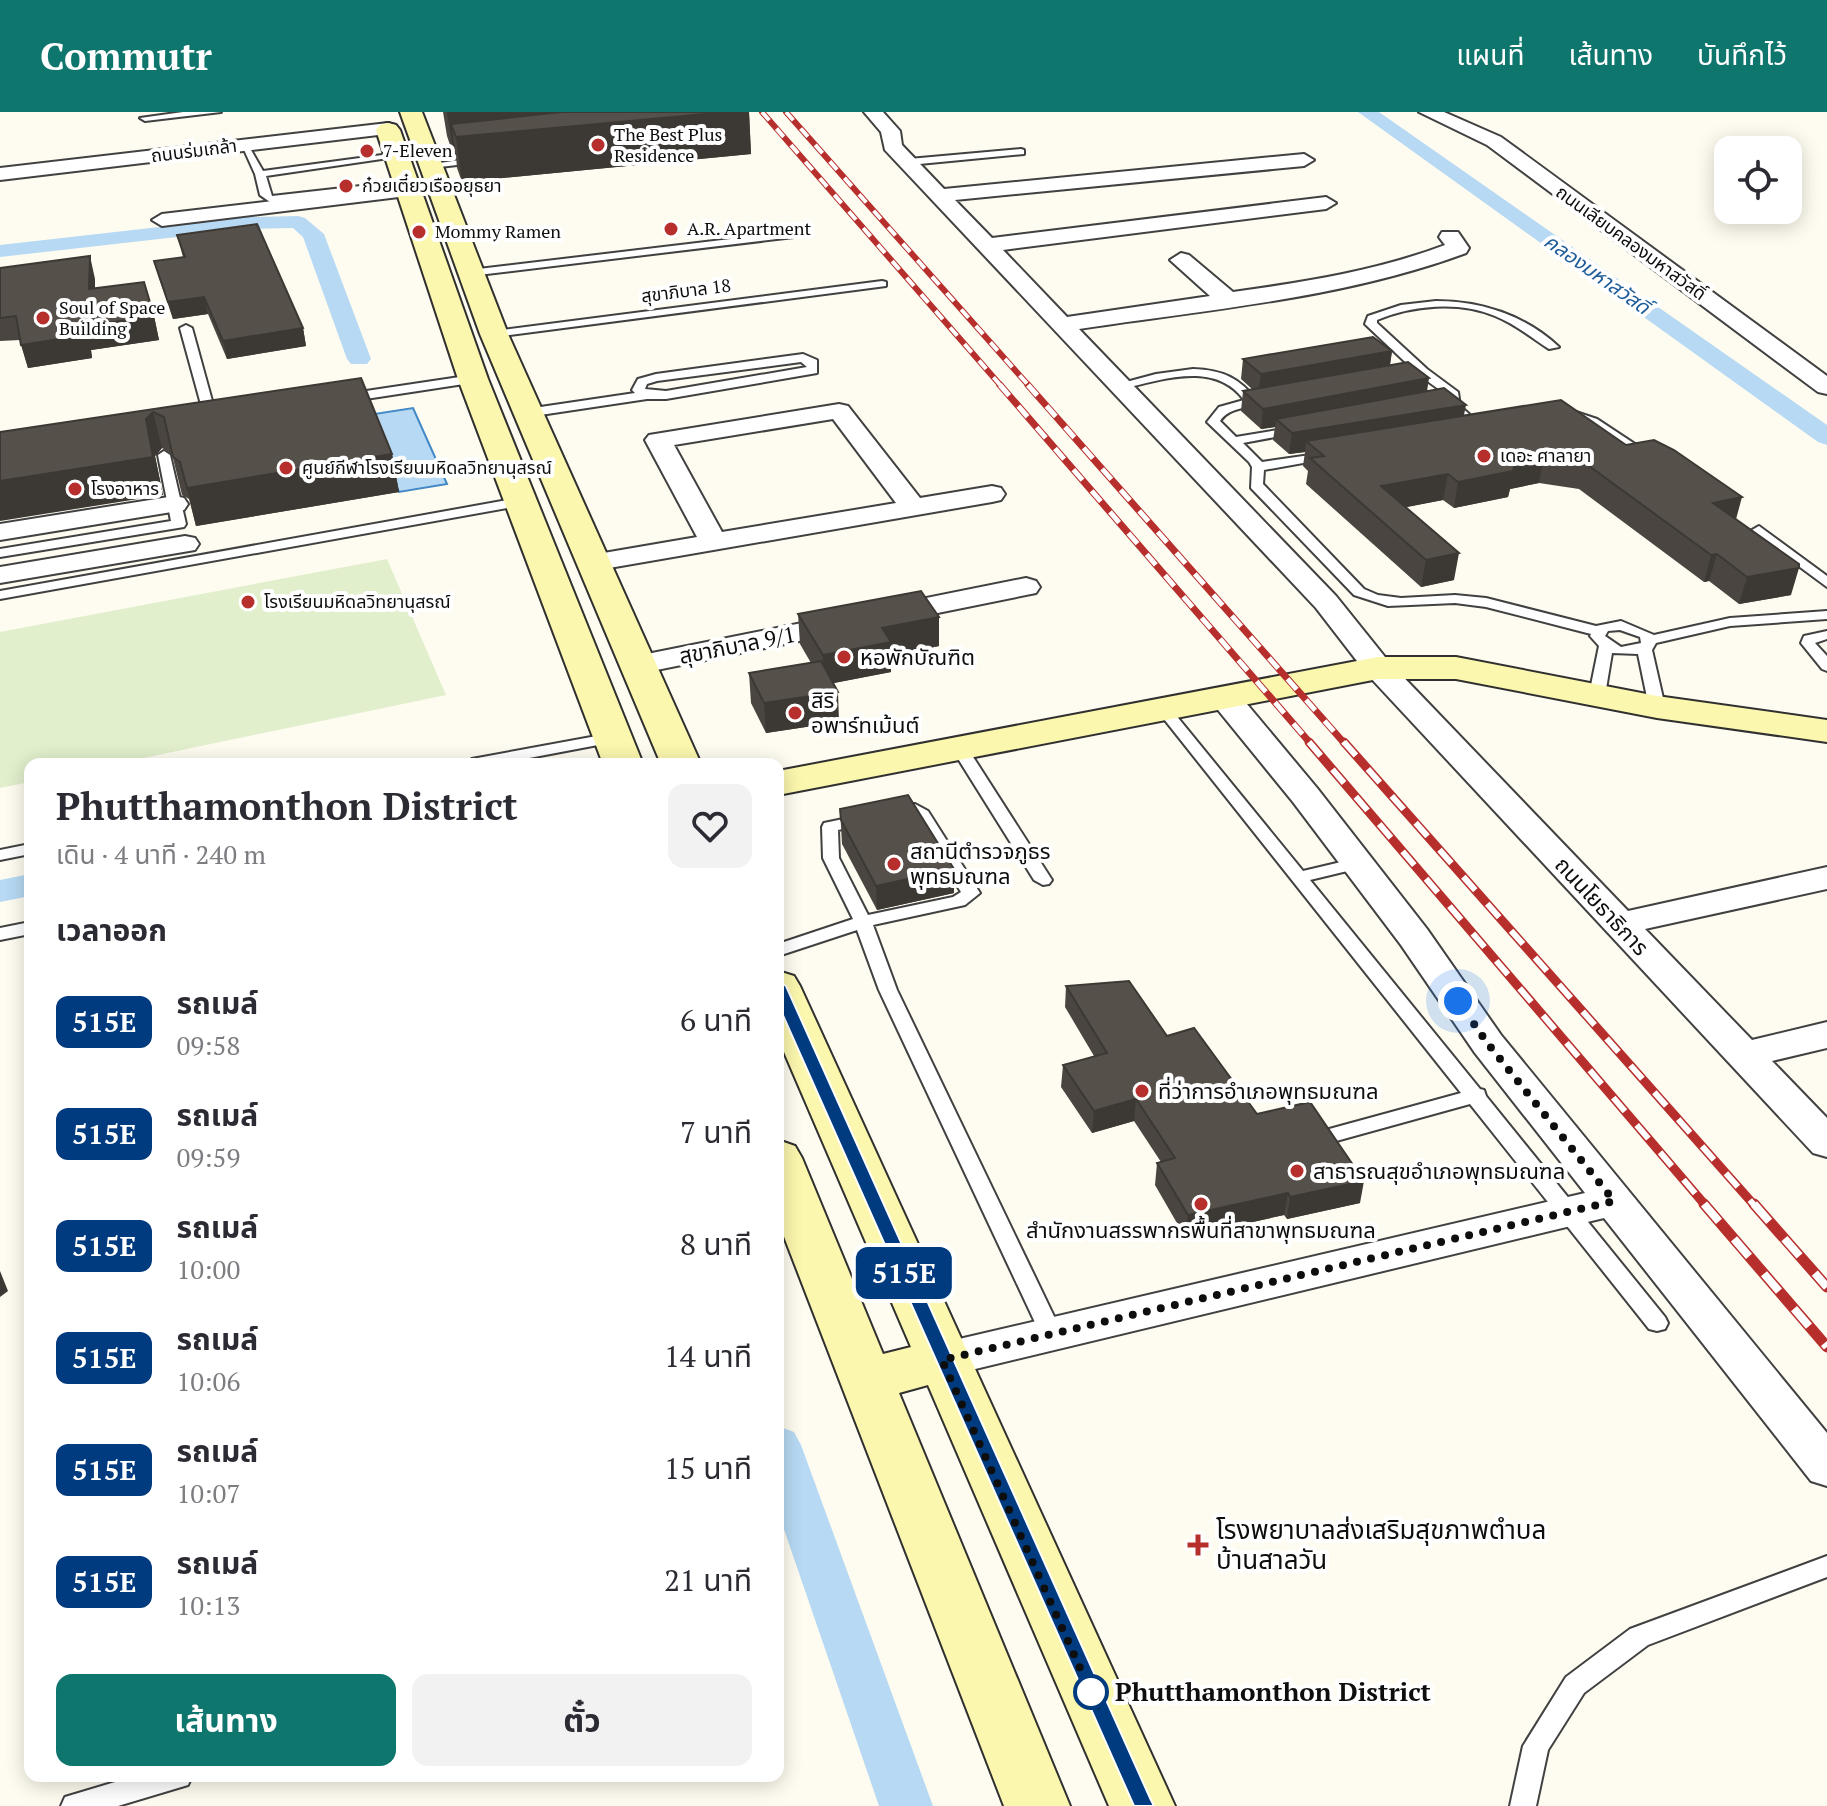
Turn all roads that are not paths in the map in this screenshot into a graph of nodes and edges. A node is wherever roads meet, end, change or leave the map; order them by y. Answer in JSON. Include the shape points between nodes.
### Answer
{"nodes":[{"id":1,"x":216,"y":112,"type":"edge"},
{"id":2,"x":873,"y":112,"type":"edge"},
{"id":3,"x":1428,"y":112,"type":"edge"},
{"id":4,"x":145,"y":118,"type":"dead end"},
{"id":5,"x":394,"y":118,"type":"edge"},
{"id":6,"x":244,"y":145,"type":"junction"},
{"id":7,"x":1021,"y":152,"type":"dead end"},
{"id":8,"x":397,"y":156,"type":"junction"},
{"id":9,"x":492,"y":158,"type":"edge"},
{"id":10,"x":1304,"y":160,"type":"dead end"},
{"id":11,"x":909,"y":162,"type":"junction"},
{"id":12,"x":431,"y":165,"type":"junction"},
{"id":13,"x":0,"y":174,"type":"edge"},
{"id":14,"x":260,"y":174,"type":"junction"},
{"id":15,"x":406,"y":188,"type":"junction"},
{"id":16,"x":941,"y":195,"type":"junction"},
{"id":17,"x":1326,"y":203,"type":"dead end"},
{"id":18,"x":162,"y":220,"type":"dead end"},
{"id":19,"x":790,"y":235,"type":"dead end"},
{"id":20,"x":1450,"y":237,"type":"dead end"},
{"id":21,"x":989,"y":245,"type":"junction"},
{"id":22,"x":1181,"y":260,"type":"dead end"},
{"id":23,"x":470,"y":273,"type":"junction"},
{"id":24,"x":882,"y":284,"type":"dead end"},
{"id":25,"x":1228,"y":300,"type":"junction"},
{"id":26,"x":1064,"y":324,"type":"junction"},
{"id":27,"x":186,"y":328,"type":"dead end"},
{"id":28,"x":494,"y":334,"type":"junction"},
{"id":29,"x":1553,"y":347,"type":"dead end"},
{"id":30,"x":1423,"y":372,"type":"junction"},
{"id":31,"x":1408,"y":375,"type":"edge"},
{"id":32,"x":473,"y":379,"type":"junction"},
{"id":33,"x":1121,"y":385,"type":"junction"},
{"id":34,"x":1827,"y":387,"type":"edge"},
{"id":35,"x":643,"y":391,"type":"junction"},
{"id":36,"x":1267,"y":399,"type":"edge"},
{"id":37,"x":1452,"y":400,"type":"junction"},
{"id":38,"x":328,"y":401,"type":"edge"},
{"id":39,"x":1252,"y":402,"type":"junction"},
{"id":40,"x":1436,"y":403,"type":"edge"},
{"id":41,"x":526,"y":408,"type":"junction"},
{"id":42,"x":1560,"y":415,"type":"edge"},
{"id":43,"x":229,"y":416,"type":"edge"},
{"id":44,"x":211,"y":419,"type":"junction"},
{"id":45,"x":196,"y":421,"type":"edge"},
{"id":46,"x":1472,"y":421,"type":"edge"},
{"id":47,"x":1312,"y":426,"type":"edge"},
{"id":48,"x":1234,"y":441,"type":"junction"},
{"id":49,"x":1347,"y":452,"type":"edge"},
{"id":50,"x":164,"y":455,"type":"edge"},
{"id":51,"x":1657,"y":462,"type":"edge"},
{"id":52,"x":1258,"y":467,"type":"junction"},
{"id":53,"x":992,"y":494,"type":"dead end"},
{"id":54,"x":519,"y":502,"type":"junction"},
{"id":55,"x":913,"y":507,"type":"junction"},
{"id":56,"x":1759,"y":530,"type":"dead end"},
{"id":57,"x":0,"y":532,"type":"edge"},
{"id":58,"x":182,"y":533,"type":"junction"},
{"id":59,"x":713,"y":541,"type":"junction"},
{"id":60,"x":0,"y":553,"type":"edge"},
{"id":61,"x":592,"y":563,"type":"junction"},
{"id":62,"x":0,"y":575,"type":"edge"},
{"id":63,"x":1827,"y":583,"type":"edge"},
{"id":64,"x":1026,"y":587,"type":"dead end"},
{"id":65,"x":0,"y":595,"type":"edge"},
{"id":66,"x":1827,"y":615,"type":"edge"},
{"id":67,"x":1598,"y":631,"type":"junction"},
{"id":68,"x":1827,"y":635,"type":"edge"},
{"id":69,"x":1647,"y":645,"type":"junction"},
{"id":70,"x":1606,"y":646,"type":"junction"},
{"id":71,"x":637,"y":665,"type":"junction"},
{"id":72,"x":1827,"y":666,"type":"edge"},
{"id":73,"x":1378,"y":668,"type":"junction"},
{"id":74,"x":1597,"y":695,"type":"junction"},
{"id":75,"x":1225,"y":698,"type":"junction"},
{"id":76,"x":1657,"y":707,"type":"junction"},
{"id":77,"x":1165,"y":711,"type":"junction"},
{"id":78,"x":1827,"y":731,"type":"edge"},
{"id":79,"x":960,"y":749,"type":"junction"},
{"id":80,"x":618,"y":751,"type":"edge"},
{"id":81,"x":539,"y":758,"type":"edge"},
{"id":82,"x":678,"y":758,"type":"edge"},
{"id":83,"x":784,"y":782,"type":"edge"},
{"id":84,"x":24,"y":850,"type":"edge"},
{"id":85,"x":0,"y":855,"type":"edge"},
{"id":86,"x":1358,"y":863,"type":"junction"},
{"id":87,"x":1299,"y":877,"type":"junction"},
{"id":88,"x":1827,"y":878,"type":"edge"},
{"id":89,"x":1043,"y":880,"type":"dead end"},
{"id":90,"x":863,"y":922,"type":"junction"},
{"id":91,"x":1619,"y":924,"type":"junction"},
{"id":92,"x":24,"y":929,"type":"edge"},
{"id":93,"x":0,"y":934,"type":"edge"},
{"id":94,"x":784,"y":948,"type":"edge"},
{"id":95,"x":784,"y":1000,"type":"edge"},
{"id":96,"x":1827,"y":1035,"type":"edge"},
{"id":97,"x":1744,"y":1055,"type":"junction"},
{"id":98,"x":1477,"y":1095,"type":"junction"},
{"id":99,"x":1329,"y":1136,"type":"edge"},
{"id":100,"x":1827,"y":1143,"type":"edge"},
{"id":101,"x":784,"y":1173,"type":"edge"},
{"id":102,"x":1614,"y":1201,"type":"junction"},
{"id":103,"x":1565,"y":1210,"type":"junction"},
{"id":104,"x":1657,"y":1323,"type":"dead end"},
{"id":105,"x":1051,"y":1333,"type":"junction"},
{"id":106,"x":942,"y":1360,"type":"junction"},
{"id":107,"x":865,"y":1381,"type":"junction"},
{"id":108,"x":1827,"y":1467,"type":"edge"},
{"id":109,"x":1827,"y":1566,"type":"edge"},
{"id":110,"x":136,"y":1782,"type":"edge"},
{"id":111,"x":108,"y":1786,"type":"edge"},
{"id":112,"x":74,"y":1806,"type":"edge"},
{"id":113,"x":1037,"y":1806,"type":"edge"},
{"id":114,"x":1142,"y":1806,"type":"edge"},
{"id":115,"x":1523,"y":1806,"type":"edge"}],
"edges":[{"from":1,"to":4,"type":"lane"},
{"from":2,"to":11,"type":"street","name":"ถนนโยธาธิการ","via":[[890,131],[892,146]]},
{"from":3,"to":34,"type":"street","name":"ถนนเลียบคลองมหาสวัสดิ์","via":[[1494,141]]},
{"from":5,"to":6,"type":"street","name":"ถนนร่มเกล้า"},
{"from":5,"to":8,"type":"main road"},
{"from":5,"to":12,"type":"main road"},
{"from":6,"to":13,"type":"street","name":"ถนนร่มเกล้า"},
{"from":6,"to":14,"type":"lane"},
{"from":7,"to":11,"type":"lane"},
{"from":8,"to":14,"type":"lane"},
{"from":8,"to":15,"type":"main road"},
{"from":9,"to":12,"type":"lane"},
{"from":10,"to":16,"type":"street"},
{"from":11,"to":16,"type":"street","name":"ถนนโยธาธิการ"},
{"from":12,"to":23,"type":"main road"},
{"from":14,"to":15,"type":"lane","via":[[270,199]]},
{"from":15,"to":18,"type":"street"},
{"from":15,"to":32,"type":"main road"},
{"from":16,"to":21,"type":"street","name":"ถนนโยธาธิการ"},
{"from":17,"to":21,"type":"street"},
{"from":19,"to":23,"type":"lane"},
{"from":20,"to":25,"type":"street","via":[[1458,248],[1375,275]]},
{"from":21,"to":26,"type":"street","name":"ถนนโยธาธิการ"},
{"from":22,"to":25,"type":"street"},
{"from":23,"to":28,"type":"main road"},
{"from":24,"to":28,"type":"lane","name":"สุขาภิบาล 18"},
{"from":25,"to":26,"type":"street"},
{"from":26,"to":33,"type":"street","name":"ถนนโยธาธิการ"},
{"from":27,"to":44,"type":"lane"},
{"from":28,"to":41,"type":"main road"},
{"from":29,"to":30,"type":"lane","via":[[1499,313],[1451,304],[1372,318],[1371,324]]},
{"from":30,"to":31,"type":"lane"},
{"from":30,"to":37,"type":"lane","via":[[1454,395]]},
{"from":32,"to":38,"type":"lane"},
{"from":32,"to":54,"type":"main road"},
{"from":33,"to":39,"type":"lane","via":[[1213,371],[1227,375]]},
{"from":33,"to":73,"type":"street","name":"ถนนโยธาธิการ","via":[[1326,602]]},
{"from":35,"to":35,"type":"lane","via":[[642,382],[656,378],[787,359],[813,363],[813,370],[797,374]]},
{"from":35,"to":41,"type":"lane"},
{"from":36,"to":39,"type":"lane"},
{"from":37,"to":40,"type":"lane"},
{"from":37,"to":46,"type":"lane"},
{"from":39,"to":48,"type":"lane","via":[[1215,414],[1213,422]]},
{"from":41,"to":61,"type":"main road"},
{"from":42,"to":51,"type":"lane","via":[[1593,422]]},
{"from":43,"to":44,"type":"lane"},
{"from":44,"to":45,"type":"lane"},
{"from":47,"to":48,"type":"lane"},
{"from":48,"to":52,"type":"lane"},
{"from":49,"to":52,"type":"lane"},
{"from":50,"to":58,"type":"lane"},
{"from":52,"to":67,"type":"lane","via":[[1256,485],[1359,592],[1378,602],[1464,599]]},
{"from":53,"to":55,"type":"street"},
{"from":54,"to":58,"type":"lane"},
{"from":54,"to":80,"type":"main road"},
{"from":55,"to":59,"type":"street"},
{"from":55,"to":59,"type":"street","via":[[839,411],[658,440]]},
{"from":56,"to":63,"type":"lane"},
{"from":57,"to":58,"type":"street"},
{"from":58,"to":60,"type":"lane"},
{"from":58,"to":62,"type":"street"},
{"from":58,"to":65,"type":"lane"},
{"from":59,"to":61,"type":"street"},
{"from":61,"to":71,"type":"main road"},
{"from":64,"to":71,"type":"street","name":"สุขาภิบาล 9/1"},
{"from":66,"to":69,"type":"lane","via":[[1730,622]]},
{"from":67,"to":69,"type":"lane","via":[[1611,625],[1641,630]]},
{"from":67,"to":70,"type":"lane"},
{"from":68,"to":72,"type":"lane","via":[[1808,643]]},
{"from":69,"to":70,"type":"lane","via":[[1626,652]]},
{"from":69,"to":76,"type":"lane"},
{"from":70,"to":74,"type":"lane"},
{"from":71,"to":82,"type":"main road"},
{"from":73,"to":74,"type":"main road","via":[[1456,668]]},
{"from":73,"to":75,"type":"main road"},
{"from":73,"to":91,"type":"street","name":"ถนนโยธาธิการ"},
{"from":74,"to":76,"type":"main road"},
{"from":75,"to":77,"type":"main road"},
{"from":75,"to":86,"type":"street"},
{"from":76,"to":78,"type":"main road"},
{"from":77,"to":79,"type":"main road"},
{"from":77,"to":87,"type":"lane"},
{"from":79,"to":83,"type":"main road"},
{"from":79,"to":89,"type":"lane"},
{"from":80,"to":81,"type":"lane"},
{"from":84,"to":85,"type":"lane"},
{"from":86,"to":87,"type":"lane"},
{"from":86,"to":102,"type":"street","via":[[1488,1044]]},
{"from":87,"to":98,"type":"lane"},
{"from":88,"to":91,"type":"street"},
{"from":90,"to":90,"type":"lane","via":[[831,858],[830,827],[915,809],[971,893],[959,901]]},
{"from":90,"to":94,"type":"lane"},
{"from":90,"to":105,"type":"lane","via":[[888,990]]},
{"from":91,"to":97,"type":"street","name":"ถนนโยธาธิการ"},
{"from":92,"to":93,"type":"lane"},
{"from":95,"to":106,"type":"main road"},
{"from":96,"to":97,"type":"street"},
{"from":97,"to":100,"type":"street","name":"ถนนโยธาธิการ"},
{"from":98,"to":99,"type":"lane"},
{"from":98,"to":103,"type":"lane"},
{"from":101,"to":107,"type":"main road"},
{"from":102,"to":103,"type":"street"},
{"from":102,"to":108,"type":"street"},
{"from":103,"to":104,"type":"lane"},
{"from":103,"to":105,"type":"street"},
{"from":105,"to":106,"type":"street"},
{"from":106,"to":107,"type":"main road"},
{"from":106,"to":114,"type":"main road"},
{"from":107,"to":113,"type":"main road"},
{"from":109,"to":115,"type":"lane","via":[[1639,1637],[1575,1685],[1536,1746]]},
{"from":110,"to":111,"type":"lane"},
{"from":111,"to":112,"type":"lane"}]}
